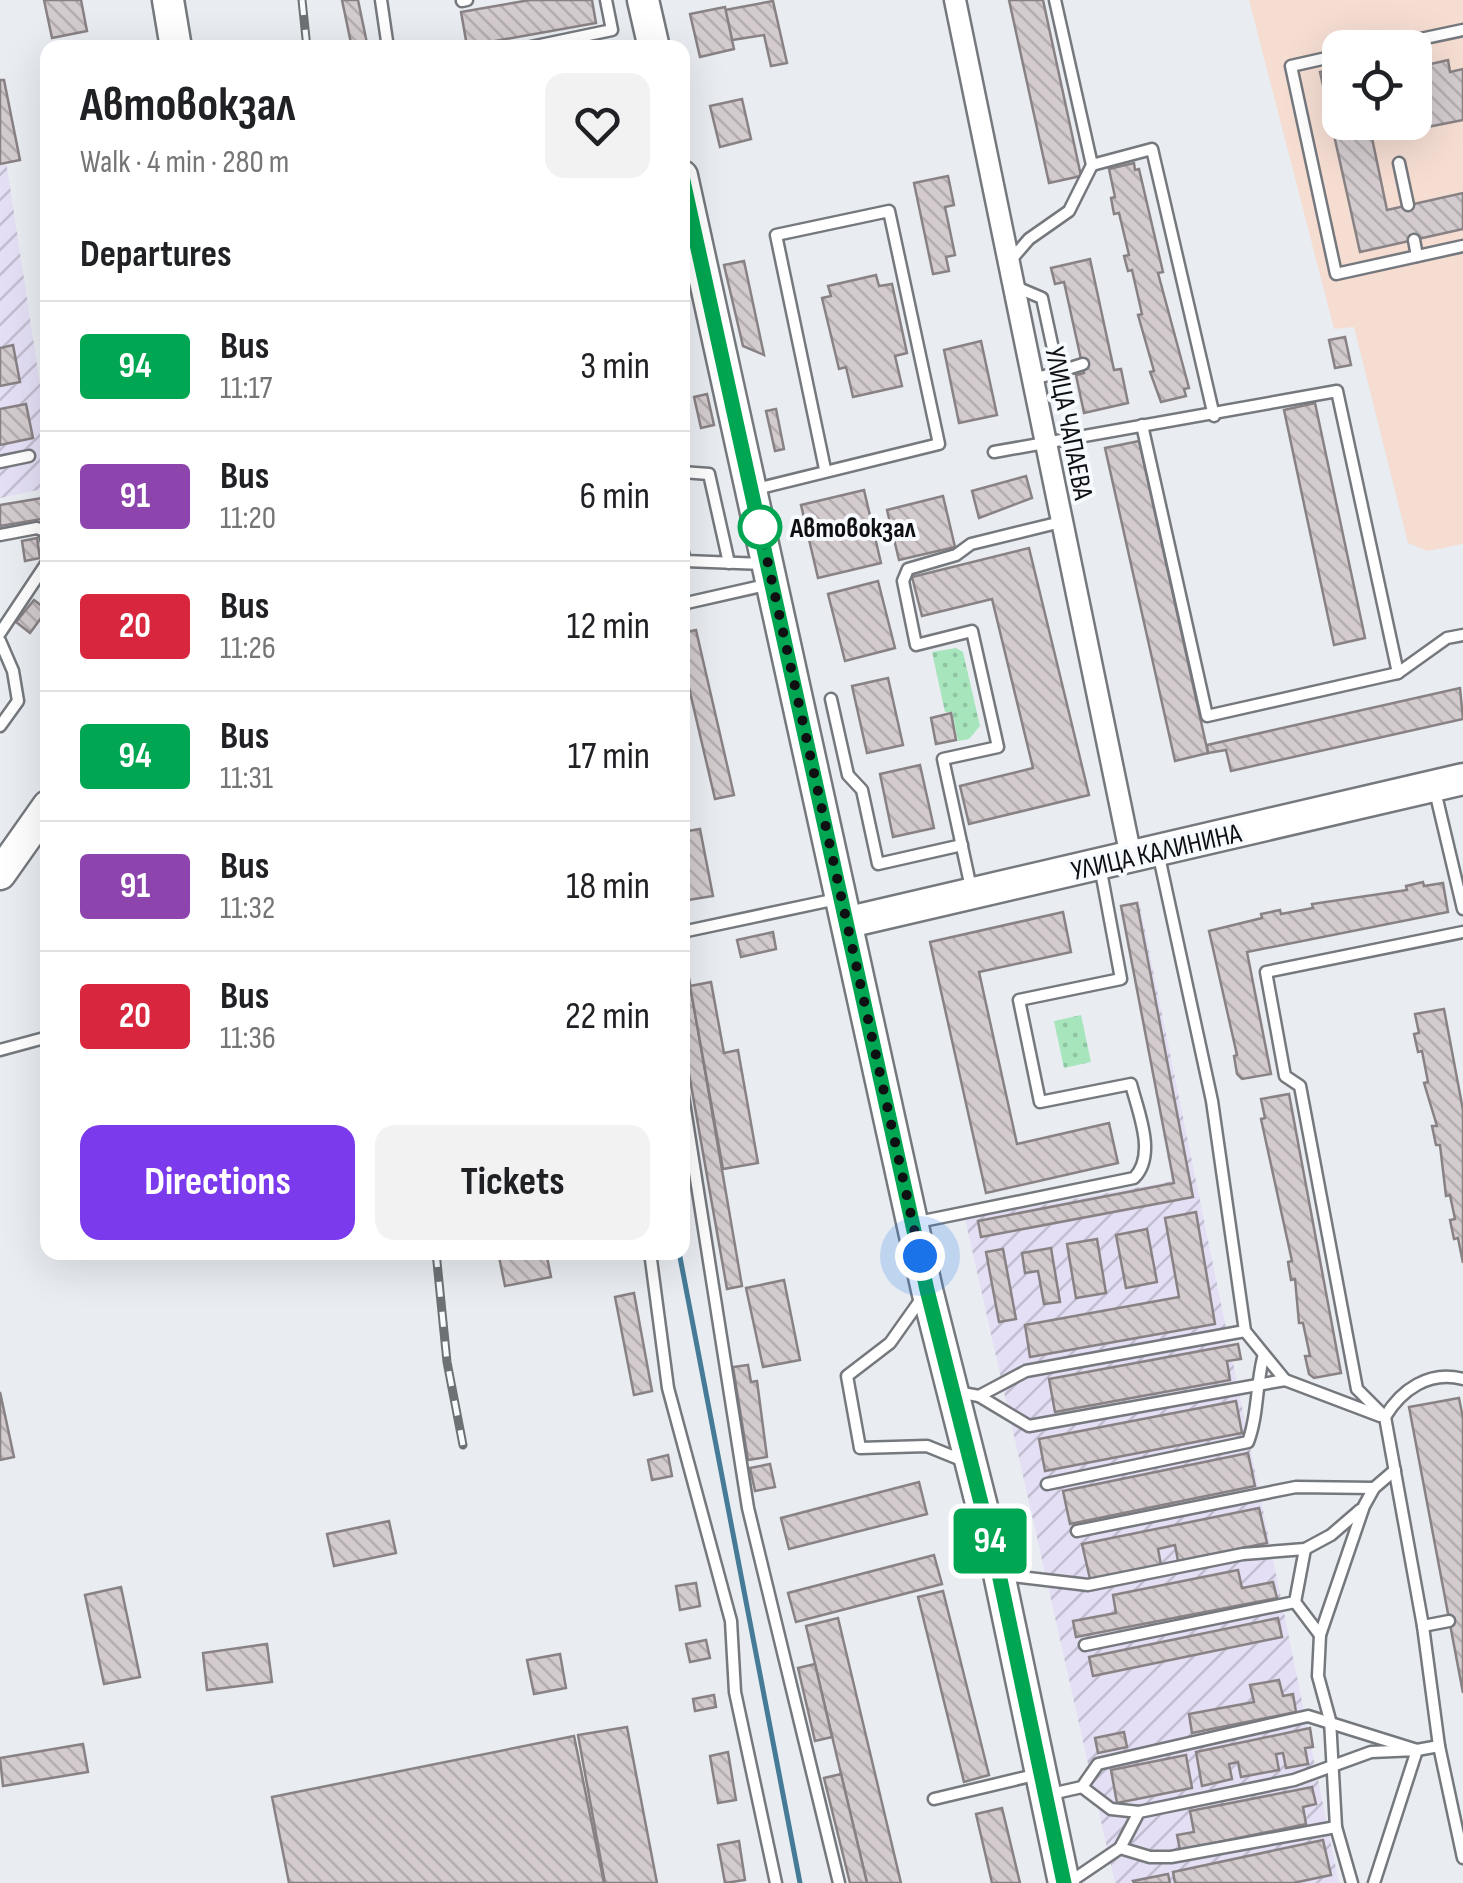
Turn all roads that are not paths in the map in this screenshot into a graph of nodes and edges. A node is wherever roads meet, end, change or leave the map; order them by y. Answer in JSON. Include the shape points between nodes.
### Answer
{"nodes":[{"id":1,"x":168,"y":0,"type":"edge"},
{"id":2,"x":381,"y":0,"type":"edge"},
{"id":3,"x":606,"y":0,"type":"edge"},
{"id":4,"x":644,"y":0,"type":"edge"},
{"id":5,"x":956,"y":0,"type":"edge"},
{"id":6,"x":1055,"y":0,"type":"edge"},
{"id":7,"x":1463,"y":30,"type":"edge"},
{"id":8,"x":1432,"y":37,"type":"edge"},
{"id":9,"x":175,"y":40,"type":"edge"},
{"id":10,"x":387,"y":40,"type":"edge"},
{"id":11,"x":564,"y":40,"type":"edge"},
{"id":12,"x":652,"y":40,"type":"edge"},
{"id":13,"x":1322,"y":60,"type":"edge"},
{"id":14,"x":1399,"y":163,"type":"dead end"},
{"id":15,"x":1092,"y":165,"type":"junction"},
{"id":16,"x":1408,"y":206,"type":"dead end"},
{"id":17,"x":690,"y":224,"type":"edge"},
{"id":18,"x":1414,"y":240,"type":"dead end"},
{"id":19,"x":1463,"y":246,"type":"edge"},
{"id":20,"x":1417,"y":256,"type":"junction"},
{"id":21,"x":1010,"y":261,"type":"junction"},
{"id":22,"x":1015,"y":286,"type":"junction"},
{"id":23,"x":1082,"y":364,"type":"dead end"},
{"id":24,"x":1058,"y":372,"type":"junction"},
{"id":25,"x":1034,"y":379,"type":"junction"},
{"id":26,"x":1214,"y":416,"type":"junction"},
{"id":27,"x":1142,"y":425,"type":"junction"},
{"id":28,"x":1046,"y":440,"type":"junction"},
{"id":29,"x":994,"y":452,"type":"dead end"},
{"id":30,"x":29,"y":456,"type":"dead end"},
{"id":31,"x":0,"y":462,"type":"edge"},
{"id":32,"x":824,"y":469,"type":"junction"},
{"id":33,"x":690,"y":473,"type":"edge"},
{"id":34,"x":751,"y":490,"type":"junction"},
{"id":35,"x":1061,"y":522,"type":"junction"},
{"id":36,"x":40,"y":529,"type":"edge"},
{"id":37,"x":0,"y":536,"type":"edge"},
{"id":38,"x":690,"y":562,"type":"edge"},
{"id":39,"x":729,"y":563,"type":"junction"},
{"id":40,"x":40,"y":573,"type":"edge"},
{"id":41,"x":770,"y":574,"type":"junction"},
{"id":42,"x":690,"y":601,"type":"edge"},
{"id":43,"x":0,"y":632,"type":"edge"},
{"id":44,"x":1463,"y":636,"type":"edge"},
{"id":45,"x":0,"y":641,"type":"edge"},
{"id":46,"x":1398,"y":673,"type":"junction"},
{"id":47,"x":831,"y":699,"type":"dead end"},
{"id":48,"x":0,"y":726,"type":"edge"},
{"id":49,"x":848,"y":775,"type":"junction"},
{"id":50,"x":817,"y":782,"type":"junction"},
{"id":51,"x":1448,"y":782,"type":"edge"},
{"id":52,"x":40,"y":817,"type":"edge"},
{"id":53,"x":962,"y":846,"type":"junction"},
{"id":54,"x":1144,"y":854,"type":"junction"},
{"id":55,"x":1100,"y":864,"type":"junction"},
{"id":56,"x":0,"y":874,"type":"edge"},
{"id":57,"x":972,"y":894,"type":"junction"},
{"id":58,"x":1463,"y":909,"type":"edge"},
{"id":59,"x":846,"y":910,"type":"junction"},
{"id":60,"x":690,"y":929,"type":"edge"},
{"id":61,"x":1463,"y":932,"type":"edge"},
{"id":62,"x":40,"y":1039,"type":"edge"},
{"id":63,"x":0,"y":1050,"type":"edge"},
{"id":64,"x":690,"y":1141,"type":"edge"},
{"id":65,"x":913,"y":1222,"type":"junction"},
{"id":66,"x":651,"y":1260,"type":"edge"},
{"id":67,"x":927,"y":1290,"type":"junction"},
{"id":68,"x":1245,"y":1331,"type":"junction"},
{"id":69,"x":1263,"y":1358,"type":"junction"},
{"id":70,"x":1463,"y":1378,"type":"edge"},
{"id":71,"x":1285,"y":1380,"type":"junction"},
{"id":72,"x":1256,"y":1385,"type":"junction"},
{"id":73,"x":965,"y":1393,"type":"junction"},
{"id":74,"x":1385,"y":1417,"type":"junction"},
{"id":75,"x":968,"y":1462,"type":"junction"},
{"id":76,"x":1395,"y":1470,"type":"junction"},
{"id":77,"x":1046,"y":1484,"type":"dead end"},
{"id":78,"x":1374,"y":1488,"type":"junction"},
{"id":79,"x":1364,"y":1506,"type":"junction"},
{"id":80,"x":1077,"y":1531,"type":"dead end"},
{"id":81,"x":1305,"y":1549,"type":"junction"},
{"id":82,"x":999,"y":1574,"type":"junction"},
{"id":83,"x":1295,"y":1602,"type":"junction"},
{"id":84,"x":1450,"y":1621,"type":"dead end"},
{"id":85,"x":1423,"y":1626,"type":"junction"},
{"id":86,"x":1320,"y":1635,"type":"junction"},
{"id":87,"x":1085,"y":1645,"type":"dead end"},
{"id":88,"x":1330,"y":1720,"type":"junction"},
{"id":89,"x":1439,"y":1746,"type":"junction"},
{"id":90,"x":1417,"y":1750,"type":"junction"},
{"id":91,"x":1332,"y":1768,"type":"junction"},
{"id":92,"x":1043,"y":1784,"type":"junction"},
{"id":93,"x":1082,"y":1787,"type":"junction"},
{"id":94,"x":934,"y":1799,"type":"dead end"},
{"id":95,"x":1139,"y":1812,"type":"junction"},
{"id":96,"x":1336,"y":1827,"type":"junction"},
{"id":97,"x":1120,"y":1848,"type":"junction"},
{"id":98,"x":1463,"y":1858,"type":"edge"},
{"id":99,"x":776,"y":1883,"type":"edge"},
{"id":100,"x":840,"y":1883,"type":"edge"},
{"id":101,"x":1067,"y":1883,"type":"edge"},
{"id":102,"x":1352,"y":1883,"type":"edge"},
{"id":103,"x":1374,"y":1883,"type":"edge"}],
"edges":[{"from":1,"to":9,"type":"main road"},
{"from":2,"to":10,"type":"lane"},
{"from":3,"to":11,"type":"lane","via":[[612,30]]},
{"from":4,"to":12,"type":"main road"},
{"from":5,"to":21,"type":"street","name":"УЛИЦА ЧАПАЕВА"},
{"from":6,"to":15,"type":"lane"},
{"from":7,"to":8,"type":"lane"},
{"from":13,"to":20,"type":"lane","via":[[1290,66],[1336,274]]},
{"from":14,"to":16,"type":"lane"},
{"from":15,"to":21,"type":"lane","via":[[1069,211]]},
{"from":15,"to":26,"type":"lane","via":[[1152,149]]},
{"from":17,"to":34,"type":"main road"},
{"from":18,"to":20,"type":"lane"},
{"from":19,"to":20,"type":"lane"},
{"from":21,"to":22,"type":"street","name":"УЛИЦА ЧАПАЕВА"},
{"from":22,"to":24,"type":"lane","via":[[1042,298]]},
{"from":22,"to":25,"type":"street","name":"УЛИЦА ЧАПАЕВА"},
{"from":23,"to":24,"type":"lane"},
{"from":24,"to":25,"type":"lane"},
{"from":25,"to":28,"type":"street","name":"УЛИЦА ЧАПАЕВА"},
{"from":26,"to":27,"type":"lane"},
{"from":26,"to":46,"type":"lane","via":[[1337,391]]},
{"from":27,"to":28,"type":"lane"},
{"from":27,"to":46,"type":"lane","via":[[1207,716]]},
{"from":28,"to":29,"type":"lane"},
{"from":28,"to":35,"type":"street","name":"УЛИЦА ЧАПАЕВА"},
{"from":30,"to":31,"type":"lane"},
{"from":32,"to":32,"type":"lane","via":[[939,444],[889,210],[776,235]]},
{"from":32,"to":34,"type":"lane"},
{"from":33,"to":39,"type":"lane","via":[[710,474]]},
{"from":34,"to":41,"type":"main road"},
{"from":35,"to":53,"type":"lane","via":[[972,544],[908,569],[903,581],[916,644],[972,631],[998,746],[943,760]]},
{"from":35,"to":54,"type":"street","name":"УЛИЦА ЧАПАЕВА"},
{"from":36,"to":37,"type":"lane"},
{"from":38,"to":39,"type":"lane"},
{"from":39,"to":41,"type":"lane"},
{"from":40,"to":43,"type":"lane"},
{"from":41,"to":42,"type":"lane"},
{"from":41,"to":50,"type":"main road"},
{"from":44,"to":46,"type":"lane","via":[[1448,638]]},
{"from":45,"to":48,"type":"lane","via":[[18,701]]},
{"from":47,"to":49,"type":"lane"},
{"from":49,"to":50,"type":"lane"},
{"from":49,"to":53,"type":"lane","via":[[862,790],[878,864]]},
{"from":50,"to":59,"type":"main road"},
{"from":51,"to":54,"type":"main road","name":"УЛИЦА КАЛИНИНА"},
{"from":51,"to":58,"type":"lane"},
{"from":52,"to":56,"type":"main road"},
{"from":53,"to":57,"type":"lane"},
{"from":54,"to":55,"type":"main road","name":"УЛИЦА КАЛИНИНА"},
{"from":54,"to":68,"type":"lane","via":[[1212,1100]]},
{"from":55,"to":57,"type":"main road","name":"УЛИЦА КАЛИНИНА"},
{"from":55,"to":65,"type":"lane","via":[[1121,979],[1019,1000],[1040,1102],[1131,1084],[1144,1168],[1134,1178]]},
{"from":57,"to":59,"type":"main road","name":"УЛИЦА КАЛИНИНА"},
{"from":59,"to":60,"type":"lane"},
{"from":59,"to":65,"type":"main road"},
{"from":61,"to":74,"type":"lane","via":[[1266,972],[1285,1076],[1300,1086],[1357,1389]]},
{"from":62,"to":63,"type":"lane"},
{"from":64,"to":100,"type":"lane","via":[[748,1508]]},
{"from":65,"to":67,"type":"main road"},
{"from":66,"to":99,"type":"lane","via":[[668,1388],[731,1620],[735,1692]]},
{"from":67,"to":73,"type":"main road"},
{"from":67,"to":75,"type":"lane","via":[[890,1343],[848,1376],[860,1448],[927,1446]]},
{"from":68,"to":69,"type":"lane"},
{"from":68,"to":73,"type":"lane","via":[[1026,1371]]},
{"from":69,"to":71,"type":"lane"},
{"from":69,"to":72,"type":"lane"},
{"from":70,"to":74,"type":"lane","via":[[1420,1382],[1399,1392]]},
{"from":71,"to":72,"type":"lane"},
{"from":71,"to":74,"type":"lane"},
{"from":72,"to":73,"type":"lane","via":[[1029,1426]]},
{"from":72,"to":77,"type":"lane","via":[[1248,1442]]},
{"from":73,"to":75,"type":"main road"},
{"from":74,"to":76,"type":"lane"},
{"from":75,"to":82,"type":"main road"},
{"from":76,"to":78,"type":"lane"},
{"from":76,"to":85,"type":"lane"},
{"from":78,"to":79,"type":"lane"},
{"from":78,"to":80,"type":"lane","via":[[1296,1486]]},
{"from":79,"to":81,"type":"lane"},
{"from":79,"to":86,"type":"lane"},
{"from":81,"to":82,"type":"lane","via":[[1243,1554],[1088,1585]]},
{"from":81,"to":83,"type":"lane"},
{"from":82,"to":92,"type":"main road"},
{"from":83,"to":86,"type":"lane"},
{"from":83,"to":87,"type":"lane"},
{"from":84,"to":85,"type":"lane"},
{"from":85,"to":89,"type":"lane"},
{"from":86,"to":88,"type":"lane","via":[[1318,1676]]},
{"from":88,"to":90,"type":"lane"},
{"from":88,"to":91,"type":"lane"},
{"from":88,"to":93,"type":"lane","via":[[1308,1716],[1098,1764]]},
{"from":89,"to":90,"type":"lane"},
{"from":89,"to":98,"type":"lane"},
{"from":90,"to":91,"type":"lane","via":[[1371,1752]]},
{"from":90,"to":103,"type":"lane"},
{"from":91,"to":95,"type":"lane"},
{"from":91,"to":96,"type":"lane"},
{"from":92,"to":93,"type":"lane"},
{"from":92,"to":94,"type":"lane"},
{"from":92,"to":101,"type":"main road"},
{"from":93,"to":95,"type":"lane","via":[[1111,1809]]},
{"from":95,"to":97,"type":"lane"},
{"from":96,"to":97,"type":"lane","via":[[1171,1857]]},
{"from":96,"to":102,"type":"lane"},
{"from":97,"to":101,"type":"lane"}]}
